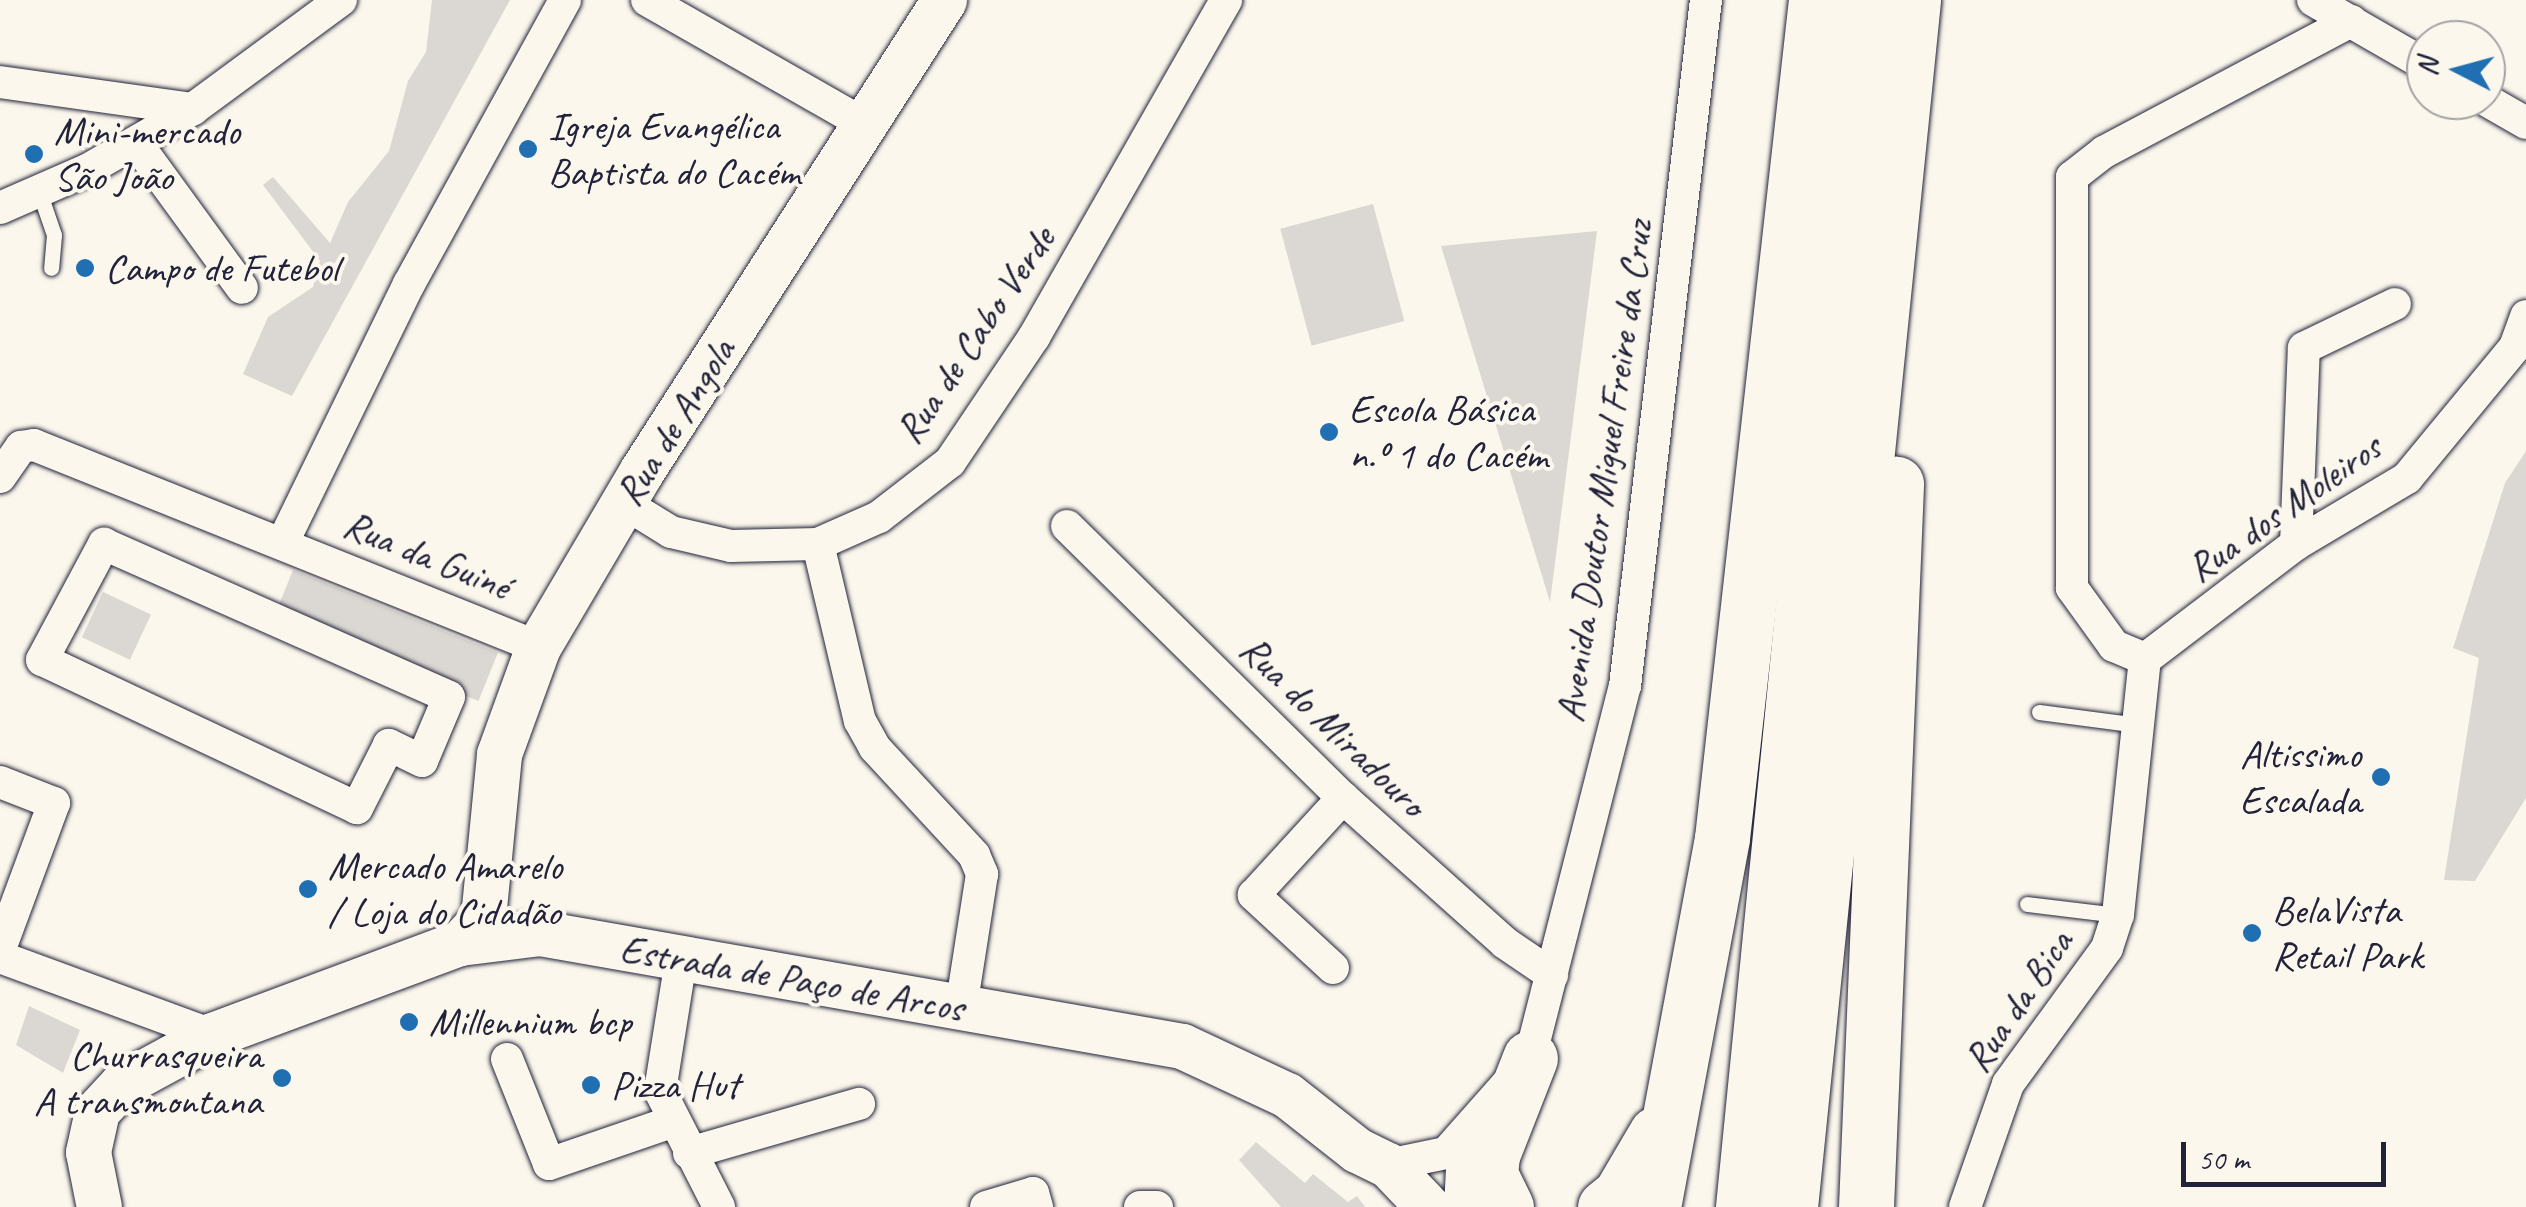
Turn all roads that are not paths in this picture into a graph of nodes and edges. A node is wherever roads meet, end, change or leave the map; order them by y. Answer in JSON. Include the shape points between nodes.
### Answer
{"nodes":[{"id":1,"x":341,"y":0,"type":"edge"},
{"id":2,"x":564,"y":0,"type":"edge"},
{"id":3,"x":647,"y":0,"type":"edge"},
{"id":4,"x":944,"y":0,"type":"edge"},
{"id":5,"x":1226,"y":0,"type":"edge"},
{"id":6,"x":1706,"y":0,"type":"edge"},
{"id":7,"x":1816,"y":0,"type":"edge"},
{"id":8,"x":1863,"y":0,"type":"edge"},
{"id":9,"x":1913,"y":0,"type":"edge"},
{"id":10,"x":2313,"y":0,"type":"edge"},
{"id":11,"x":2351,"y":21,"type":"junction"},
{"id":12,"x":2406,"y":53,"type":"edge"},
{"id":13,"x":0,"y":82,"type":"edge"},
{"id":14,"x":194,"y":109,"type":"junction"},
{"id":15,"x":863,"y":123,"type":"junction"},
{"id":16,"x":136,"y":144,"type":"junction"},
{"id":17,"x":40,"y":194,"type":"junction"},
{"id":18,"x":0,"y":208,"type":"edge"},
{"id":19,"x":51,"y":268,"type":"dead end"},
{"id":20,"x":242,"y":288,"type":"dead end"},
{"id":21,"x":1881,"y":303,"type":"junction"},
{"id":22,"x":2395,"y":304,"type":"dead end"},
{"id":23,"x":2526,"y":316,"type":"edge"},
{"id":24,"x":5,"y":467,"type":"edge"},
{"id":25,"x":624,"y":503,"type":"junction"},
{"id":26,"x":1067,"y":526,"type":"dead end"},
{"id":27,"x":283,"y":542,"type":"junction"},
{"id":28,"x":818,"y":544,"type":"junction"},
{"id":29,"x":2296,"y":544,"type":"junction"},
{"id":30,"x":538,"y":647,"type":"junction"},
{"id":31,"x":2145,"y":659,"type":"junction"},
{"id":32,"x":42,"y":660,"type":"joint"},
{"id":33,"x":2038,"y":712,"type":"dead end"},
{"id":34,"x":2138,"y":725,"type":"junction"},
{"id":35,"x":0,"y":782,"type":"edge"},
{"id":36,"x":1343,"y":798,"type":"junction"},
{"id":37,"x":488,"y":876,"type":"junction"},
{"id":38,"x":2027,"y":904,"type":"dead end"},
{"id":39,"x":2118,"y":915,"type":"junction"},
{"id":40,"x":540,"y":933,"type":"junction"},
{"id":41,"x":460,"y":943,"type":"junction"},
{"id":42,"x":0,"y":949,"type":"edge"},
{"id":43,"x":0,"y":957,"type":"edge"},
{"id":44,"x":681,"y":960,"type":"junction"},
{"id":45,"x":1333,"y":968,"type":"dead end"},
{"id":46,"x":1552,"y":974,"type":"junction"},
{"id":47,"x":961,"y":1008,"type":"junction"},
{"id":48,"x":1875,"y":1013,"type":"junction"},
{"id":49,"x":212,"y":1035,"type":"junction"},
{"id":50,"x":1530,"y":1058,"type":"junction"},
{"id":51,"x":507,"y":1059,"type":"dead end"},
{"id":52,"x":859,"y":1104,"type":"dead end"},
{"id":53,"x":1672,"y":1106,"type":"junction"},
{"id":54,"x":1508,"y":1109,"type":"junction"},
{"id":55,"x":672,"y":1122,"type":"junction"},
{"id":56,"x":689,"y":1153,"type":"junction"},
{"id":57,"x":1446,"y":1153,"type":"junction"},
{"id":58,"x":1381,"y":1174,"type":"edge"},
{"id":59,"x":1036,"y":1200,"type":"edge"},
{"id":60,"x":99,"y":1207,"type":"edge"},
{"id":61,"x":718,"y":1207,"type":"edge"},
{"id":62,"x":986,"y":1207,"type":"edge"},
{"id":63,"x":1140,"y":1207,"type":"edge"},
{"id":64,"x":1157,"y":1207,"type":"edge"},
{"id":65,"x":1429,"y":1207,"type":"edge"},
{"id":66,"x":1460,"y":1207,"type":"edge"},
{"id":67,"x":1506,"y":1207,"type":"edge"},
{"id":68,"x":1604,"y":1207,"type":"edge"},
{"id":69,"x":1653,"y":1207,"type":"edge"},
{"id":70,"x":1743,"y":1207,"type":"edge"},
{"id":71,"x":1790,"y":1207,"type":"edge"},
{"id":72,"x":1866,"y":1207,"type":"edge"},
{"id":73,"x":1902,"y":1207,"type":"edge"},
{"id":74,"x":1964,"y":1207,"type":"edge"}],
"edges":[{"from":1,"to":14,"type":"street"},
{"from":2,"to":27,"type":"street","via":[[409,284]]},
{"from":3,"to":15,"type":"street"},
{"from":4,"to":15,"type":"street","name":"Rua de Angola"},
{"from":5,"to":28,"type":"street","name":"Rua de Cabo Verde","via":[[1034,337],[950,462],[879,518]]},
{"from":6,"to":46,"type":"street","name":"Avenida Doutor Miguel Freire da Cruz","via":[[1625,686]]},
{"from":7,"to":53,"type":"highway","via":[[1722,838]]},
{"from":8,"to":70,"type":"highway"},
{"from":9,"to":21,"type":"highway"},
{"from":10,"to":11,"type":"street"},
{"from":11,"to":12,"type":"street"},
{"from":11,"to":31,"type":"street","via":[[2104,152],[2072,177],[2072,588],[2114,646]]},
{"from":13,"to":14,"type":"street"},
{"from":14,"to":16,"type":"street"},
{"from":15,"to":25,"type":"street","name":"Rua de Angola"},
{"from":16,"to":17,"type":"street"},
{"from":16,"to":20,"type":"street"},
{"from":17,"to":18,"type":"street"},
{"from":17,"to":19,"type":"lane","via":[[54,234]]},
{"from":21,"to":48,"type":"highway","via":[[1899,366]]},
{"from":21,"to":71,"type":"highway"},
{"from":22,"to":29,"type":"street","via":[[2304,348]]},
{"from":23,"to":29,"type":"street","name":"Rua dos Moleiros","via":[[2516,347],[2408,478]]},
{"from":24,"to":27,"type":"street","name":"Rua da Guiné","via":[[34,445],[155,503]]},
{"from":25,"to":28,"type":"street","name":"Rua de Cabo Verde","via":[[672,532],[732,546]]},
{"from":25,"to":30,"type":"street","name":"Rua de Angola"},
{"from":26,"to":36,"type":"street","name":"Rua do Miradouro"},
{"from":27,"to":30,"type":"street","name":"Rua da Guiné"},
{"from":28,"to":47,"type":"street","via":[[860,721],[874,748],[974,855],[982,874]]},
{"from":29,"to":31,"type":"street","name":"Rua dos Moleiros"},
{"from":30,"to":37,"type":"street","name":"Rua de Angola","via":[[499,754]]},
{"from":31,"to":34,"type":"street","name":"Rua da Bica"},
{"from":32,"to":32,"type":"street","via":[[357,808],[389,745],[422,760],[449,697],[104,544]]},
{"from":33,"to":34,"type":"lane"},
{"from":34,"to":39,"type":"street","name":"Rua da Bica"},
{"from":35,"to":42,"type":"street","via":[[66,807]]},
{"from":36,"to":45,"type":"street","via":[[1254,895]]},
{"from":36,"to":46,"type":"street","name":"Rua do Miradouro","via":[[1505,943]]},
{"from":37,"to":40,"type":"street","via":[[498,900]]},
{"from":37,"to":41,"type":"street","name":"Rua de Angola","via":[[483,918]]},
{"from":38,"to":39,"type":"lane"},
{"from":39,"to":74,"type":"street","name":"Rua da Bica","via":[[2106,948],[2008,1084]]},
{"from":40,"to":41,"type":"street","name":"Estrada de Paço de Arcos"},
{"from":40,"to":44,"type":"street","name":"Estrada de Paço de Arcos"},
{"from":41,"to":49,"type":"street","name":"Estrada de Paço de Arcos"},
{"from":43,"to":49,"type":"street"},
{"from":44,"to":47,"type":"street","name":"Estrada de Paço de Arcos"},
{"from":44,"to":55,"type":"street","via":[[660,1064],[660,1091]]},
{"from":46,"to":50,"type":"street","name":"Avenida Doutor Miguel Freire da Cruz"},
{"from":47,"to":58,"type":"street","name":"Estrada de Paço de Arcos","via":[[1182,1046],[1287,1095]]},
{"from":48,"to":72,"type":"highway"},
{"from":48,"to":73,"type":"highway","via":[[1891,1167]]},
{"from":49,"to":60,"type":"street","name":"Estrada de Paço de Arcos","via":[[122,1084],[97,1111],[88,1152]]},
{"from":50,"to":54,"type":"highway"},
{"from":50,"to":57,"type":"street","name":"Avenida Doutor Miguel Freire da Cruz"},
{"from":51,"to":55,"type":"street","via":[[550,1164]]},
{"from":52,"to":56,"type":"street"},
{"from":53,"to":68,"type":"highway","via":[[1620,1195]]},
{"from":53,"to":69,"type":"highway"},
{"from":54,"to":66,"type":"street","via":[[1462,1170]]},
{"from":54,"to":67,"type":"highway","via":[[1490,1174]]},
{"from":55,"to":56,"type":"street"},
{"from":56,"to":61,"type":"street"},
{"from":57,"to":58,"type":"street"},
{"from":57,"to":65,"type":"street","name":"Avenida Doutor Miguel Freire da Cruz"},
{"from":58,"to":65,"type":"street","name":"Estrada de Paço de Arcos"},
{"from":59,"to":62,"type":"street"},
{"from":63,"to":64,"type":"street"}]}
